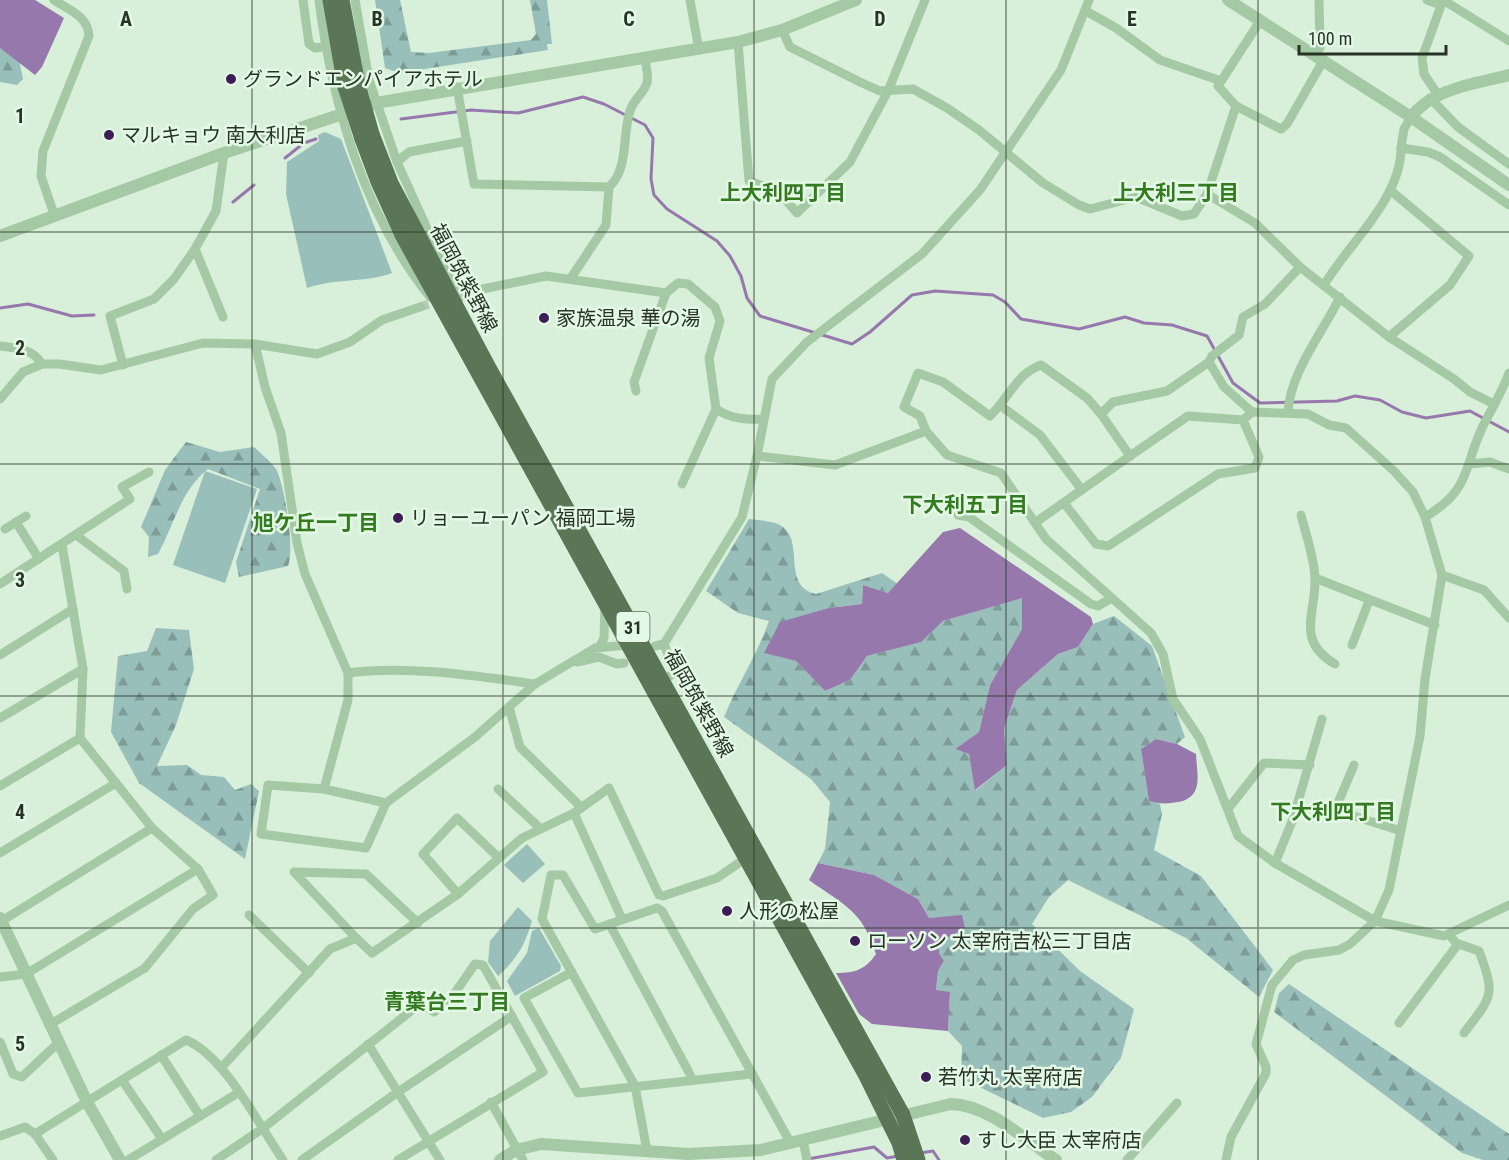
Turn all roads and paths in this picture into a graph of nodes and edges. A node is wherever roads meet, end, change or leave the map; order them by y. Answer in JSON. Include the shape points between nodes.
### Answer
{"nodes":[{"id":1,"x":54,"y":0,"type":"edge"},
{"id":2,"x":303,"y":0,"type":"edge"},
{"id":3,"x":319,"y":0,"type":"edge"},
{"id":4,"x":330,"y":0,"type":"edge"},
{"id":5,"x":342,"y":0,"type":"edge"},
{"id":6,"x":355,"y":0,"type":"edge"},
{"id":7,"x":690,"y":0,"type":"edge"},
{"id":8,"x":856,"y":0,"type":"edge"},
{"id":9,"x":925,"y":0,"type":"edge"},
{"id":10,"x":1089,"y":0,"type":"edge"},
{"id":11,"x":1228,"y":0,"type":"edge"},
{"id":12,"x":1319,"y":0,"type":"edge"},
{"id":13,"x":1427,"y":0,"type":"edge"},
{"id":14,"x":1443,"y":0,"type":"edge"},
{"id":15,"x":1086,"y":11,"type":"junction"},
{"id":16,"x":1260,"y":21,"type":"junction"},
{"id":17,"x":782,"y":30,"type":"junction"},
{"id":18,"x":1509,"y":41,"type":"edge"},
{"id":19,"x":738,"y":42,"type":"junction"},
{"id":20,"x":328,"y":46,"type":"junction"},
{"id":21,"x":699,"y":50,"type":"junction"},
{"id":22,"x":1319,"y":58,"type":"junction"},
{"id":23,"x":645,"y":59,"type":"junction"},
{"id":24,"x":1509,"y":75,"type":"edge"},
{"id":25,"x":1221,"y":81,"type":"junction"},
{"id":26,"x":351,"y":85,"type":"junction"},
{"id":27,"x":458,"y":87,"type":"junction"},
{"id":28,"x":888,"y":91,"type":"junction"},
{"id":29,"x":1434,"y":97,"type":"junction"},
{"id":30,"x":376,"y":103,"type":"junction"},
{"id":31,"x":1236,"y":106,"type":"junction"},
{"id":32,"x":341,"y":113,"type":"junction"},
{"id":33,"x":1411,"y":117,"type":"junction"},
{"id":34,"x":467,"y":141,"type":"junction"},
{"id":35,"x":1401,"y":148,"type":"junction"},
{"id":36,"x":1006,"y":152,"type":"junction"},
{"id":37,"x":224,"y":153,"type":"junction"},
{"id":38,"x":397,"y":162,"type":"junction"},
{"id":39,"x":1509,"y":164,"type":"edge"},
{"id":40,"x":1509,"y":184,"type":"edge"},
{"id":41,"x":609,"y":188,"type":"junction"},
{"id":42,"x":1390,"y":190,"type":"junction"},
{"id":43,"x":1207,"y":194,"type":"junction"},
{"id":44,"x":1509,"y":205,"type":"edge"},
{"id":45,"x":54,"y":214,"type":"junction"},
{"id":46,"x":0,"y":236,"type":"edge"},
{"id":47,"x":195,"y":249,"type":"junction"},
{"id":48,"x":1300,"y":267,"type":"junction"},
{"id":49,"x":571,"y":278,"type":"junction"},
{"id":50,"x":1324,"y":285,"type":"junction"},
{"id":51,"x":468,"y":292,"type":"tunnel mouth"},
{"id":52,"x":666,"y":293,"type":"junction"},
{"id":53,"x":1340,"y":297,"type":"junction"},
{"id":54,"x":420,"y":307,"type":"tunnel mouth"},
{"id":55,"x":223,"y":317,"type":"dead end"},
{"id":56,"x":459,"y":324,"type":"junction"},
{"id":57,"x":1389,"y":337,"type":"junction"},
{"id":58,"x":255,"y":344,"type":"junction"},
{"id":59,"x":0,"y":346,"type":"edge"},
{"id":60,"x":1211,"y":359,"type":"junction"},
{"id":61,"x":42,"y":364,"type":"junction"},
{"id":62,"x":123,"y":365,"type":"junction"},
{"id":63,"x":1509,"y":373,"type":"edge"},
{"id":64,"x":636,"y":391,"type":"dead end"},
{"id":65,"x":0,"y":399,"type":"edge"},
{"id":66,"x":1494,"y":404,"type":"junction"},
{"id":67,"x":1001,"y":406,"type":"junction"},
{"id":68,"x":716,"y":409,"type":"junction"},
{"id":69,"x":1252,"y":412,"type":"junction"},
{"id":70,"x":1288,"y":413,"type":"junction"},
{"id":71,"x":1101,"y":414,"type":"junction"},
{"id":72,"x":764,"y":419,"type":"junction"},
{"id":73,"x":1242,"y":420,"type":"junction"},
{"id":74,"x":926,"y":430,"type":"junction"},
{"id":75,"x":757,"y":456,"type":"junction"},
{"id":76,"x":1130,"y":456,"type":"junction"},
{"id":77,"x":1470,"y":464,"type":"junction"},
{"id":78,"x":1509,"y":469,"type":"edge"},
{"id":79,"x":149,"y":472,"type":"dead end"},
{"id":80,"x":682,"y":484,"type":"dead end"},
{"id":81,"x":1082,"y":490,"type":"junction"},
{"id":82,"x":1064,"y":503,"type":"junction"},
{"id":83,"x":958,"y":514,"type":"dead end"},
{"id":84,"x":1301,"y":514,"type":"dead end"},
{"id":85,"x":26,"y":516,"type":"dead end"},
{"id":86,"x":1425,"y":517,"type":"junction"},
{"id":87,"x":16,"y":522,"type":"junction"},
{"id":88,"x":1036,"y":522,"type":"junction"},
{"id":89,"x":4,"y":529,"type":"dead end"},
{"id":90,"x":76,"y":536,"type":"junction"},
{"id":91,"x":62,"y":544,"type":"junction"},
{"id":92,"x":39,"y":559,"type":"junction"},
{"id":93,"x":1442,"y":575,"type":"junction"},
{"id":94,"x":1315,"y":578,"type":"junction"},
{"id":95,"x":0,"y":584,"type":"edge"},
{"id":96,"x":127,"y":589,"type":"dead end"},
{"id":97,"x":1110,"y":598,"type":"junction"},
{"id":98,"x":1368,"y":601,"type":"junction"},
{"id":99,"x":605,"y":602,"type":"junction"},
{"id":100,"x":73,"y":609,"type":"junction"},
{"id":101,"x":1509,"y":618,"type":"edge"},
{"id":102,"x":1434,"y":625,"type":"junction"},
{"id":103,"x":629,"y":645,"type":"junction"},
{"id":104,"x":1352,"y":645,"type":"dead end"},
{"id":105,"x":600,"y":646,"type":"junction"},
{"id":106,"x":0,"y":655,"type":"edge"},
{"id":107,"x":624,"y":663,"type":"dead end"},
{"id":108,"x":1335,"y":664,"type":"dead end"},
{"id":109,"x":563,"y":666,"type":"junction"},
{"id":110,"x":83,"y":669,"type":"junction"},
{"id":111,"x":348,"y":673,"type":"junction"},
{"id":112,"x":663,"y":680,"type":"junction"},
{"id":113,"x":535,"y":684,"type":"junction"},
{"id":114,"x":509,"y":707,"type":"junction"},
{"id":115,"x":0,"y":718,"type":"edge"},
{"id":116,"x":1322,"y":719,"type":"dead end"},
{"id":117,"x":80,"y":738,"type":"junction"},
{"id":118,"x":1310,"y":765,"type":"junction"},
{"id":119,"x":1354,"y":765,"type":"dead end"},
{"id":120,"x":116,"y":783,"type":"junction"},
{"id":121,"x":0,"y":786,"type":"edge"},
{"id":122,"x":324,"y":789,"type":"junction"},
{"id":123,"x":498,"y":789,"type":"dead end"},
{"id":124,"x":386,"y":802,"type":"junction"},
{"id":125,"x":1228,"y":809,"type":"junction"},
{"id":126,"x":577,"y":810,"type":"junction"},
{"id":127,"x":152,"y":828,"type":"junction"},
{"id":128,"x":540,"y":828,"type":"junction"},
{"id":129,"x":1401,"y":831,"type":"junction"},
{"id":130,"x":0,"y":853,"type":"edge"},
{"id":131,"x":499,"y":858,"type":"junction"},
{"id":132,"x":746,"y":858,"type":"junction"},
{"id":133,"x":1275,"y":863,"type":"junction"},
{"id":134,"x":198,"y":869,"type":"junction"},
{"id":135,"x":458,"y":894,"type":"junction"},
{"id":136,"x":1509,"y":905,"type":"edge"},
{"id":137,"x":249,"y":915,"type":"dead end"},
{"id":138,"x":622,"y":919,"type":"junction"},
{"id":139,"x":1,"y":920,"type":"edge"},
{"id":140,"x":1375,"y":921,"type":"junction"},
{"id":141,"x":418,"y":923,"type":"junction"},
{"id":142,"x":610,"y":925,"type":"junction"},
{"id":143,"x":1449,"y":934,"type":"junction"},
{"id":144,"x":356,"y":938,"type":"junction"},
{"id":145,"x":1458,"y":944,"type":"junction"},
{"id":146,"x":572,"y":972,"type":"junction"},
{"id":147,"x":309,"y":973,"type":"junction"},
{"id":148,"x":26,"y":974,"type":"junction"},
{"id":149,"x":0,"y":977,"type":"edge"},
{"id":150,"x":512,"y":1017,"type":"junction"},
{"id":151,"x":1399,"y":1023,"type":"dead end"},
{"id":152,"x":48,"y":1025,"type":"junction"},
{"id":153,"x":1464,"y":1033,"type":"dead end"},
{"id":154,"x":0,"y":1042,"type":"edge"},
{"id":155,"x":58,"y":1043,"type":"junction"},
{"id":156,"x":368,"y":1044,"type":"junction"},
{"id":157,"x":161,"y":1055,"type":"junction"},
{"id":158,"x":222,"y":1067,"type":"junction"},
{"id":159,"x":751,"y":1074,"type":"junction"},
{"id":160,"x":122,"y":1080,"type":"junction"},
{"id":161,"x":693,"y":1080,"type":"junction"},
{"id":162,"x":635,"y":1086,"type":"junction"},
{"id":163,"x":398,"y":1092,"type":"junction"},
{"id":164,"x":238,"y":1094,"type":"junction"},
{"id":165,"x":87,"y":1102,"type":"junction"},
{"id":166,"x":491,"y":1102,"type":"junction"},
{"id":167,"x":1177,"y":1103,"type":"dead end"},
{"id":168,"x":200,"y":1116,"type":"junction"},
{"id":169,"x":896,"y":1117,"type":"junction"},
{"id":170,"x":262,"y":1129,"type":"junction"},
{"id":171,"x":35,"y":1134,"type":"junction"},
{"id":172,"x":0,"y":1136,"type":"edge"},
{"id":173,"x":162,"y":1139,"type":"junction"},
{"id":174,"x":803,"y":1140,"type":"junction"},
{"id":175,"x":429,"y":1141,"type":"junction"},
{"id":176,"x":790,"y":1142,"type":"junction"},
{"id":177,"x":647,"y":1151,"type":"junction"},
{"id":178,"x":520,"y":1155,"type":"edge"},
{"id":179,"x":52,"y":1160,"type":"edge"},
{"id":180,"x":120,"y":1160,"type":"edge"},
{"id":181,"x":128,"y":1160,"type":"edge"},
{"id":182,"x":216,"y":1160,"type":"edge"},
{"id":183,"x":283,"y":1160,"type":"edge"},
{"id":184,"x":302,"y":1160,"type":"edge"},
{"id":185,"x":398,"y":1160,"type":"edge"},
{"id":186,"x":440,"y":1160,"type":"edge"},
{"id":187,"x":500,"y":1160,"type":"edge"},
{"id":188,"x":807,"y":1160,"type":"edge"},
{"id":189,"x":904,"y":1160,"type":"edge"},
{"id":190,"x":918,"y":1160,"type":"edge"},
{"id":191,"x":1056,"y":1160,"type":"edge"},
{"id":192,"x":1127,"y":1160,"type":"edge"},
{"id":193,"x":1226,"y":1160,"type":"edge"}],
"edges":[{"from":1,"to":45,"type":"street","via":[[84,19],[89,36],[43,151],[41,176]]},
{"from":2,"to":20,"type":"street","via":[[309,44],[312,48]]},
{"from":3,"to":20,"type":"street"},
{"from":4,"to":26,"type":"main road","name":"福岡筑紫野線","number":"31"},
{"from":5,"to":26,"type":"main road","name":"福岡筑紫野線","number":"31"},
{"from":6,"to":30,"type":"street","via":[[358,40]]},
{"from":7,"to":21,"type":"street"},
{"from":8,"to":17,"type":"street"},
{"from":9,"to":28,"type":"street"},
{"from":10,"to":15,"type":"street"},
{"from":11,"to":16,"type":"street"},
{"from":12,"to":22,"type":"street"},
{"from":13,"to":29,"type":"street","via":[[1443,0],[1422,58]]},
{"from":14,"to":18,"type":"street"},
{"from":15,"to":25,"type":"street","via":[[1161,60]]},
{"from":15,"to":36,"type":"street","via":[[1061,70]]},
{"from":16,"to":22,"type":"street"},
{"from":16,"to":25,"type":"street"},
{"from":17,"to":19,"type":"street"},
{"from":17,"to":28,"type":"street","via":[[790,47],[862,83]]},
{"from":19,"to":21,"type":"street"},
{"from":19,"to":28,"type":"street","via":[[749,181],[778,191],[797,213],[850,162]]},
{"from":20,"to":32,"type":"street"},
{"from":21,"to":23,"type":"street"},
{"from":22,"to":31,"type":"street","via":[[1281,129]]},
{"from":22,"to":33,"type":"street"},
{"from":23,"to":27,"type":"street"},
{"from":23,"to":41,"type":"street","via":[[647,82],[632,104],[621,166]]},
{"from":24,"to":29,"type":"street"},
{"from":25,"to":31,"type":"street","via":[[1218,86]]},
{"from":26,"to":56,"type":"main road","name":"福岡筑紫野線","number":"31","bridge":true,"via":[[378,182],[402,235]]},
{"from":27,"to":30,"type":"street"},
{"from":27,"to":34,"type":"street"},
{"from":28,"to":36,"type":"street","via":[[913,89],[947,108]]},
{"from":29,"to":33,"type":"street","via":[[1420,105]]},
{"from":29,"to":39,"type":"street","via":[[1458,127]]},
{"from":30,"to":32,"type":"street"},
{"from":30,"to":38,"type":"street"},
{"from":31,"to":43,"type":"street"},
{"from":32,"to":37,"type":"street"},
{"from":32,"to":56,"type":"street","via":[[373,200],[405,267]]},
{"from":33,"to":35,"type":"street"},
{"from":33,"to":40,"type":"street"},
{"from":34,"to":38,"type":"street","via":[[409,152]]},
{"from":34,"to":41,"type":"street","via":[[474,184]]},
{"from":35,"to":42,"type":"street","via":[[1401,165]]},
{"from":35,"to":44,"type":"street","via":[[1440,157]]},
{"from":36,"to":43,"type":"street","via":[[1060,196],[1090,209],[1136,197],[1182,216],[1194,214]]},
{"from":36,"to":72,"type":"street","via":[[980,190],[922,254],[807,342],[772,379]]},
{"from":37,"to":45,"type":"street"},
{"from":37,"to":47,"type":"street","via":[[216,212]]},
{"from":38,"to":56,"type":"street","via":[[452,278]]},
{"from":41,"to":49,"type":"street","via":[[606,225]]},
{"from":42,"to":50,"type":"street"},
{"from":42,"to":57,"type":"street","via":[[1469,256],[1450,285]]},
{"from":43,"to":48,"type":"street","via":[[1255,223]]},
{"from":45,"to":46,"type":"street"},
{"from":47,"to":55,"type":"street"},
{"from":47,"to":62,"type":"street","via":[[154,299],[110,316]]},
{"from":48,"to":50,"type":"street"},
{"from":48,"to":60,"type":"street","via":[[1265,304],[1243,317],[1239,335]]},
{"from":49,"to":51,"type":"street","via":[[546,276]]},
{"from":49,"to":52,"type":"street"},
{"from":50,"to":53,"type":"street"},
{"from":52,"to":64,"type":"street","via":[[634,382]]},
{"from":52,"to":68,"type":"street","via":[[678,283],[688,284],[715,307],[720,321],[709,358]]},
{"from":53,"to":57,"type":"street"},
{"from":53,"to":70,"type":"street","via":[[1288,398]]},
{"from":54,"to":58,"type":"street","via":[[382,320],[350,342],[326,352],[307,353]]},
{"from":56,"to":99,"type":"main road","name":"福岡筑紫野線","number":"31"},
{"from":56,"to":112,"type":"main road","name":"福岡筑紫野線","number":"31"},
{"from":57,"to":66,"type":"street","via":[[1470,393]]},
{"from":58,"to":62,"type":"street","via":[[203,343]]},
{"from":58,"to":111,"type":"street","via":[[281,433],[305,574]]},
{"from":59,"to":61,"type":"street","via":[[22,349],[37,356]]},
{"from":60,"to":69,"type":"street","via":[[1224,387]]},
{"from":60,"to":71,"type":"street","via":[[1167,391],[1113,402]]},
{"from":61,"to":62,"type":"street","via":[[101,370]]},
{"from":61,"to":65,"type":"street","via":[[23,372]]},
{"from":63,"to":66,"type":"street"},
{"from":66,"to":77,"type":"street"},
{"from":67,"to":71,"type":"street","via":[[1025,371],[1041,365],[1087,398]]},
{"from":67,"to":74,"type":"street","via":[[990,416],[943,382],[918,373],[904,406],[920,416]]},
{"from":67,"to":81,"type":"street","via":[[1040,435]]},
{"from":68,"to":72,"type":"street","via":[[726,416]]},
{"from":68,"to":80,"type":"street"},
{"from":69,"to":70,"type":"street"},
{"from":69,"to":73,"type":"street"},
{"from":70,"to":86,"type":"street","via":[[1308,414],[1346,428],[1413,492]]},
{"from":71,"to":76,"type":"street"},
{"from":72,"to":75,"type":"street"},
{"from":73,"to":76,"type":"street","via":[[1188,416]]},
{"from":73,"to":82,"type":"street","via":[[1259,457],[1255,468],[1218,474],[1108,546],[1096,544]]},
{"from":74,"to":75,"type":"street","via":[[836,465]]},
{"from":74,"to":88,"type":"street","via":[[947,455],[1001,473]]},
{"from":75,"to":112,"type":"street","via":[[742,517],[659,645],[674,668],[673,674]]},
{"from":76,"to":81,"type":"street"},
{"from":77,"to":78,"type":"street","via":[[1490,462]]},
{"from":77,"to":86,"type":"street","via":[[1450,498]]},
{"from":79,"to":90,"type":"street","via":[[122,487],[130,499]]},
{"from":81,"to":82,"type":"street"},
{"from":82,"to":88,"type":"street"},
{"from":83,"to":97,"type":"street","via":[[969,516],[1091,603],[1098,606]]},
{"from":84,"to":94,"type":"street"},
{"from":85,"to":87,"type":"street"},
{"from":86,"to":93,"type":"street"},
{"from":87,"to":89,"type":"street"},
{"from":87,"to":92,"type":"street"},
{"from":88,"to":97,"type":"street","via":[[1046,539]]},
{"from":90,"to":91,"type":"street"},
{"from":90,"to":96,"type":"street","via":[[124,571]]},
{"from":91,"to":92,"type":"street"},
{"from":91,"to":100,"type":"street"},
{"from":92,"to":95,"type":"street"},
{"from":93,"to":101,"type":"street","via":[[1484,591]]},
{"from":93,"to":102,"type":"street"},
{"from":94,"to":98,"type":"street"},
{"from":94,"to":108,"type":"street","via":[[1308,631],[1321,655]]},
{"from":97,"to":125,"type":"street","via":[[1150,633],[1163,654],[1173,699],[1200,739]]},
{"from":98,"to":102,"type":"street"},
{"from":98,"to":104,"type":"street"},
{"from":99,"to":103,"type":"main road","name":"福岡筑紫野線","number":"31"},
{"from":99,"to":105,"type":"street","via":[[604,638]]},
{"from":100,"to":106,"type":"street"},
{"from":100,"to":110,"type":"street"},
{"from":102,"to":129,"type":"street","via":[[1420,736]]},
{"from":103,"to":105,"type":"street"},
{"from":103,"to":132,"type":"main road","name":"福岡筑紫野線","number":"31"},
{"from":105,"to":109,"type":"street"},
{"from":107,"to":109,"type":"street","via":[[599,657]]},
{"from":109,"to":113,"type":"street"},
{"from":110,"to":115,"type":"street"},
{"from":110,"to":117,"type":"street"},
{"from":111,"to":113,"type":"street","via":[[481,677]]},
{"from":111,"to":122,"type":"street","via":[[348,700]]},
{"from":112,"to":169,"type":"main road","name":"福岡筑紫野線","number":"31"},
{"from":113,"to":114,"type":"street"},
{"from":114,"to":124,"type":"street"},
{"from":114,"to":126,"type":"street","via":[[519,747]]},
{"from":116,"to":118,"type":"street"},
{"from":117,"to":120,"type":"street"},
{"from":117,"to":121,"type":"street"},
{"from":118,"to":125,"type":"street","via":[[1264,762]]},
{"from":118,"to":133,"type":"street"},
{"from":119,"to":129,"type":"street","via":[[1335,810]]},
{"from":120,"to":127,"type":"street"},
{"from":120,"to":130,"type":"street"},
{"from":122,"to":124,"type":"street"},
{"from":122,"to":124,"type":"street","via":[[268,785],[261,834],[366,848]]},
{"from":123,"to":128,"type":"street"},
{"from":125,"to":133,"type":"street","via":[[1238,836]]},
{"from":126,"to":128,"type":"street"},
{"from":126,"to":132,"type":"street","via":[[609,788],[659,895],[717,878]]},
{"from":126,"to":138,"type":"street"},
{"from":127,"to":134,"type":"street"},
{"from":127,"to":139,"type":"street"},
{"from":128,"to":131,"type":"street"},
{"from":129,"to":140,"type":"street","via":[[1389,890]]},
{"from":131,"to":135,"type":"street"},
{"from":131,"to":135,"type":"street","via":[[457,818],[423,854]]},
{"from":132,"to":169,"type":"main road","name":"福岡筑紫野線","number":"31"},
{"from":133,"to":140,"type":"street"},
{"from":134,"to":148,"type":"street"},
{"from":134,"to":152,"type":"street","via":[[213,895],[193,909],[145,968]]},
{"from":135,"to":141,"type":"street"},
{"from":136,"to":143,"type":"street"},
{"from":137,"to":147,"type":"street"},
{"from":138,"to":142,"type":"street"},
{"from":138,"to":159,"type":"street","via":[[657,908],[662,911]]},
{"from":139,"to":148,"type":"street"},
{"from":140,"to":143,"type":"street"},
{"from":140,"to":193,"type":"street","via":[[1339,950],[1293,960],[1272,985],[1256,1044],[1266,1073],[1231,1137]]},
{"from":141,"to":144,"type":"street","via":[[372,953]]},
{"from":141,"to":144,"type":"street","via":[[366,874],[294,872]]},
{"from":142,"to":146,"type":"street","via":[[596,929],[563,875],[551,875],[542,919]]},
{"from":142,"to":161,"type":"street"},
{"from":143,"to":145,"type":"street"},
{"from":144,"to":147,"type":"street","via":[[330,949]]},
{"from":145,"to":151,"type":"street"},
{"from":145,"to":153,"type":"street","via":[[1479,951],[1491,982],[1488,1001]]},
{"from":146,"to":162,"type":"street"},
{"from":146,"to":162,"type":"street","via":[[524,998],[578,1092]]},
{"from":147,"to":158,"type":"street"},
{"from":148,"to":149,"type":"street"},
{"from":148,"to":152,"type":"street"},
{"from":150,"to":156,"type":"street","via":[[483,965],[475,964],[452,997],[434,1012],[421,1004]]},
{"from":150,"to":163,"type":"street"},
{"from":150,"to":166,"type":"street","via":[[543,1072]]},
{"from":152,"to":155,"type":"street"},
{"from":154,"to":155,"type":"street","via":[[13,1074],[22,1077]]},
{"from":155,"to":165,"type":"street"},
{"from":156,"to":163,"type":"street"},
{"from":156,"to":170,"type":"street"},
{"from":157,"to":158,"type":"street","via":[[186,1040]]},
{"from":157,"to":160,"type":"street"},
{"from":157,"to":168,"type":"street"},
{"from":158,"to":164,"type":"street"},
{"from":159,"to":161,"type":"street"},
{"from":159,"to":176,"type":"street"},
{"from":160,"to":165,"type":"street"},
{"from":160,"to":173,"type":"street"},
{"from":161,"to":162,"type":"street"},
{"from":162,"to":177,"type":"street"},
{"from":163,"to":175,"type":"street"},
{"from":163,"to":184,"type":"street"},
{"from":164,"to":168,"type":"street"},
{"from":164,"to":170,"type":"street"},
{"from":165,"to":171,"type":"street"},
{"from":165,"to":180,"type":"street"},
{"from":166,"to":175,"type":"street"},
{"from":166,"to":178,"type":"street"},
{"from":167,"to":192,"type":"street"},
{"from":168,"to":173,"type":"street"},
{"from":169,"to":174,"type":"street"},
{"from":169,"to":189,"type":"main road","name":"福岡筑紫野線","number":"31"},
{"from":169,"to":190,"type":"main road","name":"福岡筑紫野線","number":"31"},
{"from":169,"to":191,"type":"street","via":[[951,1104],[967,1105]]},
{"from":170,"to":182,"type":"street"},
{"from":170,"to":183,"type":"street"},
{"from":171,"to":172,"type":"street","via":[[25,1126]]},
{"from":171,"to":179,"type":"street"},
{"from":173,"to":181,"type":"street"},
{"from":174,"to":176,"type":"street"},
{"from":174,"to":188,"type":"street"},
{"from":175,"to":185,"type":"street"},
{"from":175,"to":186,"type":"street"},
{"from":176,"to":177,"type":"street","via":[[731,1154]]},
{"from":177,"to":178,"type":"street","via":[[541,1144]]},
{"from":178,"to":187,"type":"street"}]}
